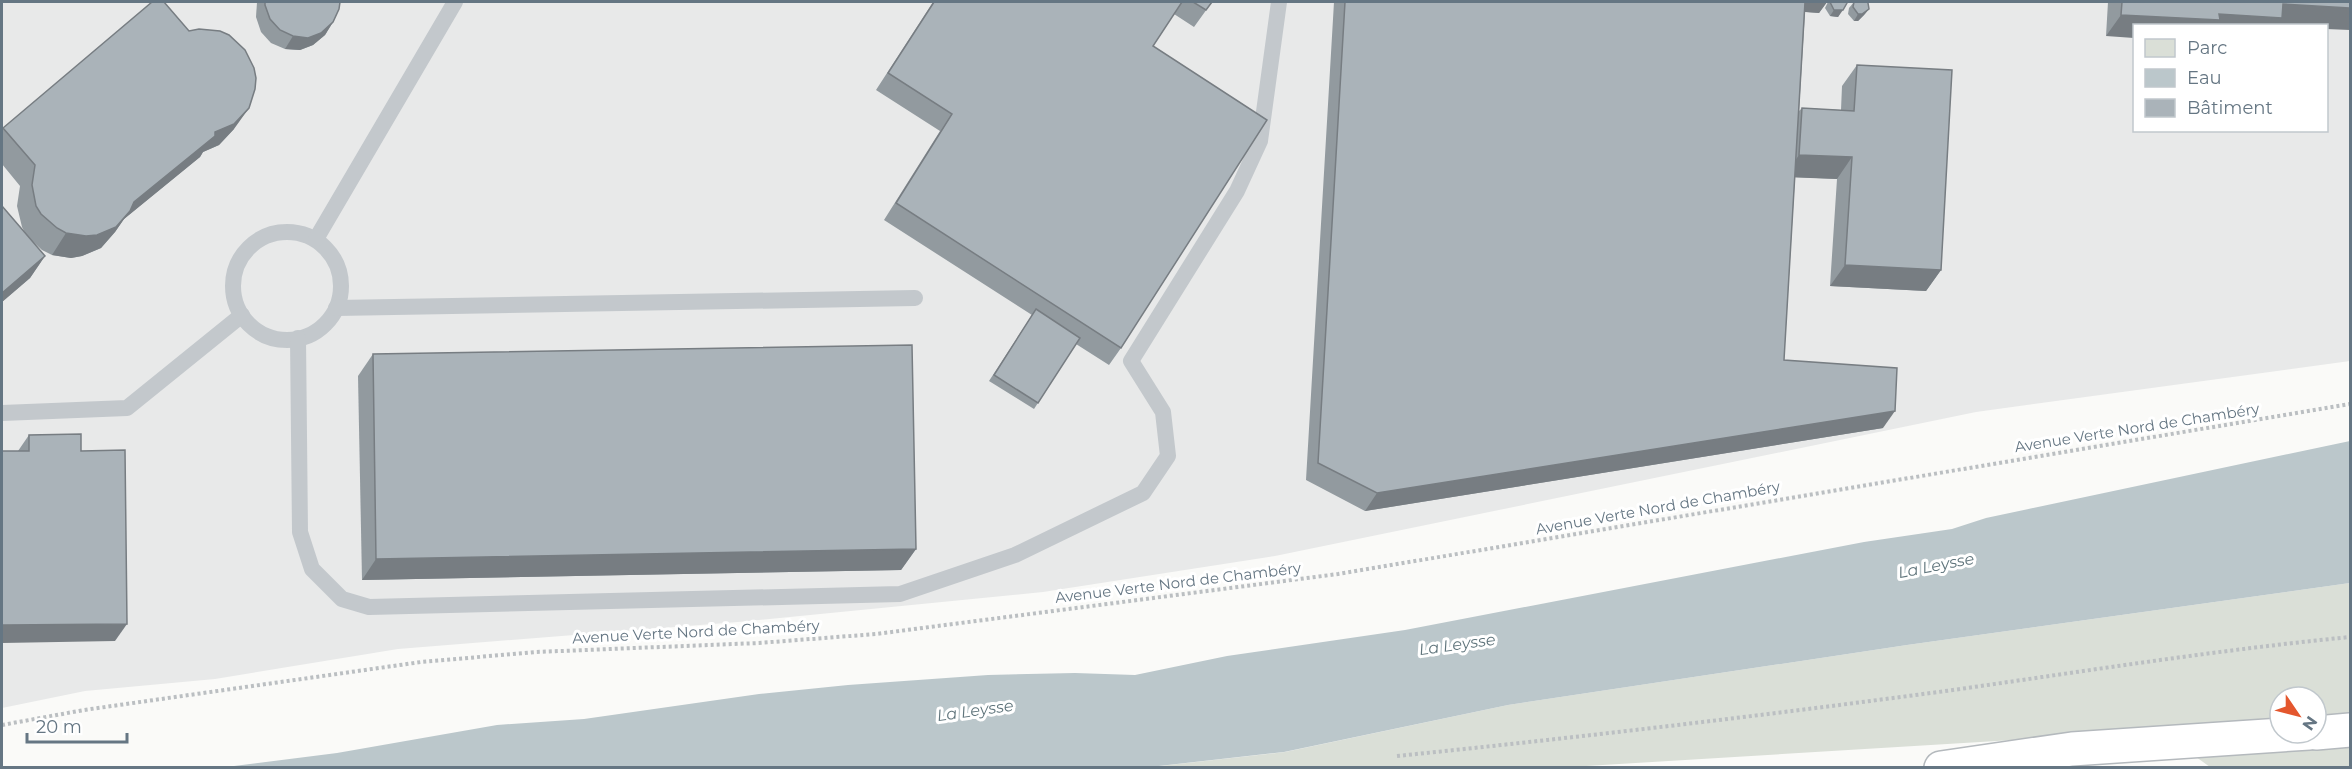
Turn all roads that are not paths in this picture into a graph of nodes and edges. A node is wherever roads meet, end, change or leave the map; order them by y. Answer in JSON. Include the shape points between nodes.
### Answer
{"nodes":[{"id":1,"x":455,"y":2,"type":"edge"},
{"id":2,"x":1279,"y":2,"type":"edge"},
{"id":3,"x":316,"y":239,"type":"junction"},
{"id":4,"x":915,"y":298,"type":"dead end"},
{"id":5,"x":336,"y":308,"type":"junction"},
{"id":6,"x":242,"y":315,"type":"junction"},
{"id":7,"x":298,"y":338,"type":"junction"},
{"id":8,"x":2,"y":413,"type":"edge"},
{"id":9,"x":2350,"y":730,"type":"edge"},
{"id":10,"x":2328,"y":731,"type":"edge"},
{"id":11,"x":2268,"y":736,"type":"edge"},
{"id":12,"x":1941,"y":768,"type":"edge"}],
"edges":[{"from":1,"to":3,"type":"lane"},
{"from":2,"to":7,"type":"lane","via":[[1260,141],[1238,191],[1131,361],[1163,412],[1168,456],[1143,493],[1015,555],[900,594],[369,607],[342,599],[312,569],[300,532]]},
{"from":3,"to":5,"type":"lane","via":[[328,250],[341,278]]},
{"from":3,"to":6,"type":"lane","via":[[281,232],[263,237],[248,248],[238,262],[233,280],[234,298]]},
{"from":4,"to":5,"type":"lane"},
{"from":5,"to":7,"type":"lane","via":[[314,333]]},
{"from":6,"to":7,"type":"lane","via":[[266,336]]},
{"from":6,"to":8,"type":"lane","via":[[127,408]]},
{"from":9,"to":10,"type":"highway"},
{"from":11,"to":12,"type":"highway","via":[[2072,749]]}]}
